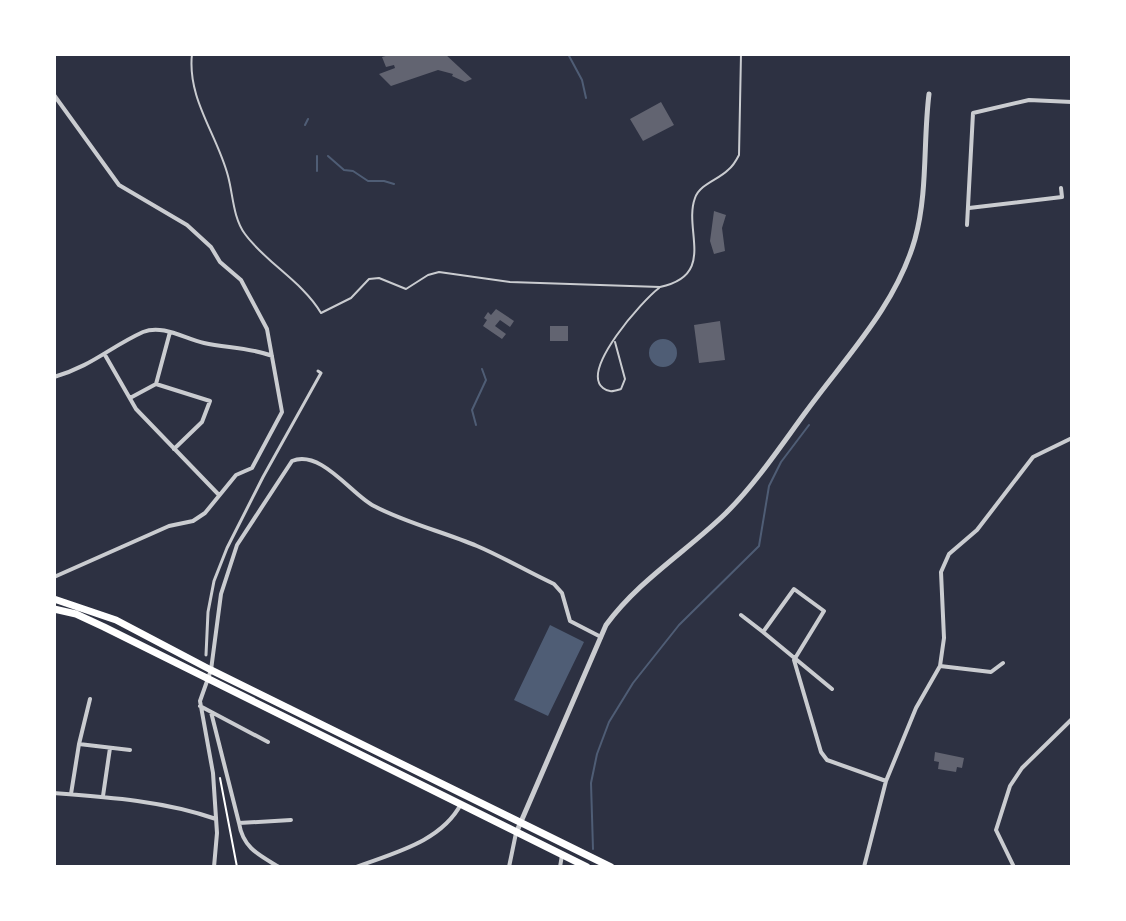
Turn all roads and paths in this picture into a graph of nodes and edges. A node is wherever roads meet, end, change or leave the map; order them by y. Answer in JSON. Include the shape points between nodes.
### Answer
{"nodes":[{"id":1,"x":192,"y":54,"type":"edge"},
{"id":2,"x":741,"y":54,"type":"edge"},
{"id":3,"x":929,"y":94,"type":"dead end"},
{"id":4,"x":54,"y":95,"type":"edge"},
{"id":5,"x":1072,"y":102,"type":"edge"},
{"id":6,"x":1061,"y":188,"type":"dead end"},
{"id":7,"x":969,"y":208,"type":"junction"},
{"id":8,"x":967,"y":225,"type":"dead end"},
{"id":9,"x":660,"y":287,"type":"junction"},
{"id":10,"x":170,"y":332,"type":"junction"},
{"id":11,"x":615,"y":342,"type":"junction"},
{"id":12,"x":105,"y":355,"type":"junction"},
{"id":13,"x":272,"y":356,"type":"junction"},
{"id":14,"x":318,"y":371,"type":"dead end"},
{"id":15,"x":54,"y":377,"type":"edge"},
{"id":16,"x":156,"y":384,"type":"junction"},
{"id":17,"x":130,"y":398,"type":"junction"},
{"id":18,"x":1072,"y":438,"type":"edge"},
{"id":19,"x":174,"y":449,"type":"junction"},
{"id":20,"x":219,"y":495,"type":"junction"},
{"id":21,"x":54,"y":577,"type":"edge"},
{"id":22,"x":54,"y":599,"type":"edge"},
{"id":23,"x":54,"y":609,"type":"edge"},
{"id":24,"x":741,"y":615,"type":"dead end"},
{"id":25,"x":763,"y":632,"type":"junction"},
{"id":26,"x":601,"y":637,"type":"junction"},
{"id":27,"x":206,"y":655,"type":"dead end"},
{"id":28,"x":794,"y":660,"type":"junction"},
{"id":29,"x":1003,"y":663,"type":"dead end"},
{"id":30,"x":940,"y":666,"type":"junction"},
{"id":31,"x":207,"y":667,"type":"junction"},
{"id":32,"x":205,"y":678,"type":"junction"},
{"id":33,"x":832,"y":689,"type":"dead end"},
{"id":34,"x":90,"y":699,"type":"dead end"},
{"id":35,"x":200,"y":706,"type":"junction"},
{"id":36,"x":211,"y":712,"type":"junction"},
{"id":37,"x":1072,"y":719,"type":"edge"},
{"id":38,"x":268,"y":742,"type":"dead end"},
{"id":39,"x":79,"y":744,"type":"junction"},
{"id":40,"x":110,"y":748,"type":"junction"},
{"id":41,"x":130,"y":750,"type":"dead end"},
{"id":42,"x":220,"y":778,"type":"dead end"},
{"id":43,"x":886,"y":781,"type":"junction"},
{"id":44,"x":54,"y":793,"type":"edge"},
{"id":45,"x":71,"y":794,"type":"junction"},
{"id":46,"x":103,"y":796,"type":"junction"},
{"id":47,"x":461,"y":804,"type":"junction"},
{"id":48,"x":216,"y":819,"type":"junction"},
{"id":49,"x":291,"y":820,"type":"dead end"},
{"id":50,"x":239,"y":823,"type":"junction"},
{"id":51,"x":518,"y":826,"type":"junction"},
{"id":52,"x":562,"y":855,"type":"junction"},
{"id":53,"x":214,"y":867,"type":"edge"},
{"id":54,"x":237,"y":867,"type":"edge"},
{"id":55,"x":279,"y":867,"type":"edge"},
{"id":56,"x":356,"y":867,"type":"edge"},
{"id":57,"x":509,"y":867,"type":"edge"},
{"id":58,"x":560,"y":867,"type":"edge"},
{"id":59,"x":587,"y":867,"type":"edge"},
{"id":60,"x":611,"y":867,"type":"edge"},
{"id":61,"x":864,"y":867,"type":"edge"},
{"id":62,"x":1014,"y":867,"type":"edge"}],
"edges":[{"from":1,"to":9,"type":"lane","via":[[194,90],[227,174],[238,221],[245,235],[321,313],[351,298],[369,279],[406,289],[439,272],[510,282]]},
{"from":2,"to":9,"type":"lane","via":[[739,155],[695,198],[694,261],[680,279]]},
{"from":3,"to":26,"type":"street","via":[[915,238],[895,289],[742,496],[623,602]]},
{"from":4,"to":13,"type":"street","via":[[119,185],[187,225],[241,280],[267,329]]},
{"from":5,"to":7,"type":"street","via":[[1029,100],[973,113]]},
{"from":6,"to":7,"type":"street","via":[[1062,197]]},
{"from":7,"to":8,"type":"street"},
{"from":9,"to":11,"type":"lane","via":[[645,299]]},
{"from":10,"to":12,"type":"street","via":[[148,330]]},
{"from":10,"to":13,"type":"street"},
{"from":10,"to":16,"type":"street"},
{"from":11,"to":11,"type":"lane","via":[[625,379],[621,389],[612,392],[597,377],[599,363]]},
{"from":12,"to":15,"type":"street"},
{"from":12,"to":17,"type":"street"},
{"from":13,"to":20,"type":"street","via":[[282,412],[252,468],[236,475]]},
{"from":14,"to":27,"type":"street","via":[[227,548],[214,581]]},
{"from":16,"to":17,"type":"street"},
{"from":16,"to":19,"type":"street","via":[[210,401],[202,422]]},
{"from":17,"to":19,"type":"street"},
{"from":18,"to":30,"type":"street","via":[[1033,457],[977,530],[944,562]]},
{"from":19,"to":20,"type":"street"},
{"from":20,"to":21,"type":"street","via":[[193,521],[169,526]]},
{"from":22,"to":31,"type":"main road","via":[[116,620]]},
{"from":23,"to":32,"type":"main road","via":[[90,621]]},
{"from":24,"to":25,"type":"street"},
{"from":25,"to":28,"type":"street"},
{"from":25,"to":28,"type":"street","via":[[794,589],[824,611]]},
{"from":26,"to":31,"type":"street","via":[[570,621],[554,584],[479,547],[372,505],[337,474],[303,458],[288,464],[237,545]]},
{"from":26,"to":51,"type":"street"},
{"from":28,"to":33,"type":"street"},
{"from":28,"to":43,"type":"street","via":[[827,760]]},
{"from":29,"to":30,"type":"street","via":[[991,672]]},
{"from":30,"to":43,"type":"street"},
{"from":31,"to":32,"type":"street"},
{"from":31,"to":51,"type":"main road"},
{"from":32,"to":35,"type":"street"},
{"from":32,"to":47,"type":"main road"},
{"from":34,"to":39,"type":"street"},
{"from":35,"to":36,"type":"street"},
{"from":35,"to":48,"type":"street"},
{"from":36,"to":38,"type":"street"},
{"from":36,"to":50,"type":"street"},
{"from":37,"to":62,"type":"street","via":[[1010,786],[996,830]]},
{"from":39,"to":40,"type":"street"},
{"from":39,"to":45,"type":"street"},
{"from":40,"to":41,"type":"street"},
{"from":40,"to":46,"type":"street"},
{"from":42,"to":54,"type":"path"},
{"from":43,"to":61,"type":"street"},
{"from":44,"to":45,"type":"street"},
{"from":45,"to":46,"type":"street"},
{"from":46,"to":48,"type":"street"},
{"from":47,"to":51,"type":"main road"},
{"from":47,"to":56,"type":"street","via":[[423,841]]},
{"from":48,"to":53,"type":"street"},
{"from":49,"to":50,"type":"street"},
{"from":50,"to":55,"type":"street","via":[[248,848]]},
{"from":51,"to":52,"type":"main road"},
{"from":51,"to":57,"type":"street"},
{"from":51,"to":60,"type":"main road"},
{"from":52,"to":58,"type":"street"},
{"from":52,"to":59,"type":"main road"}]}
